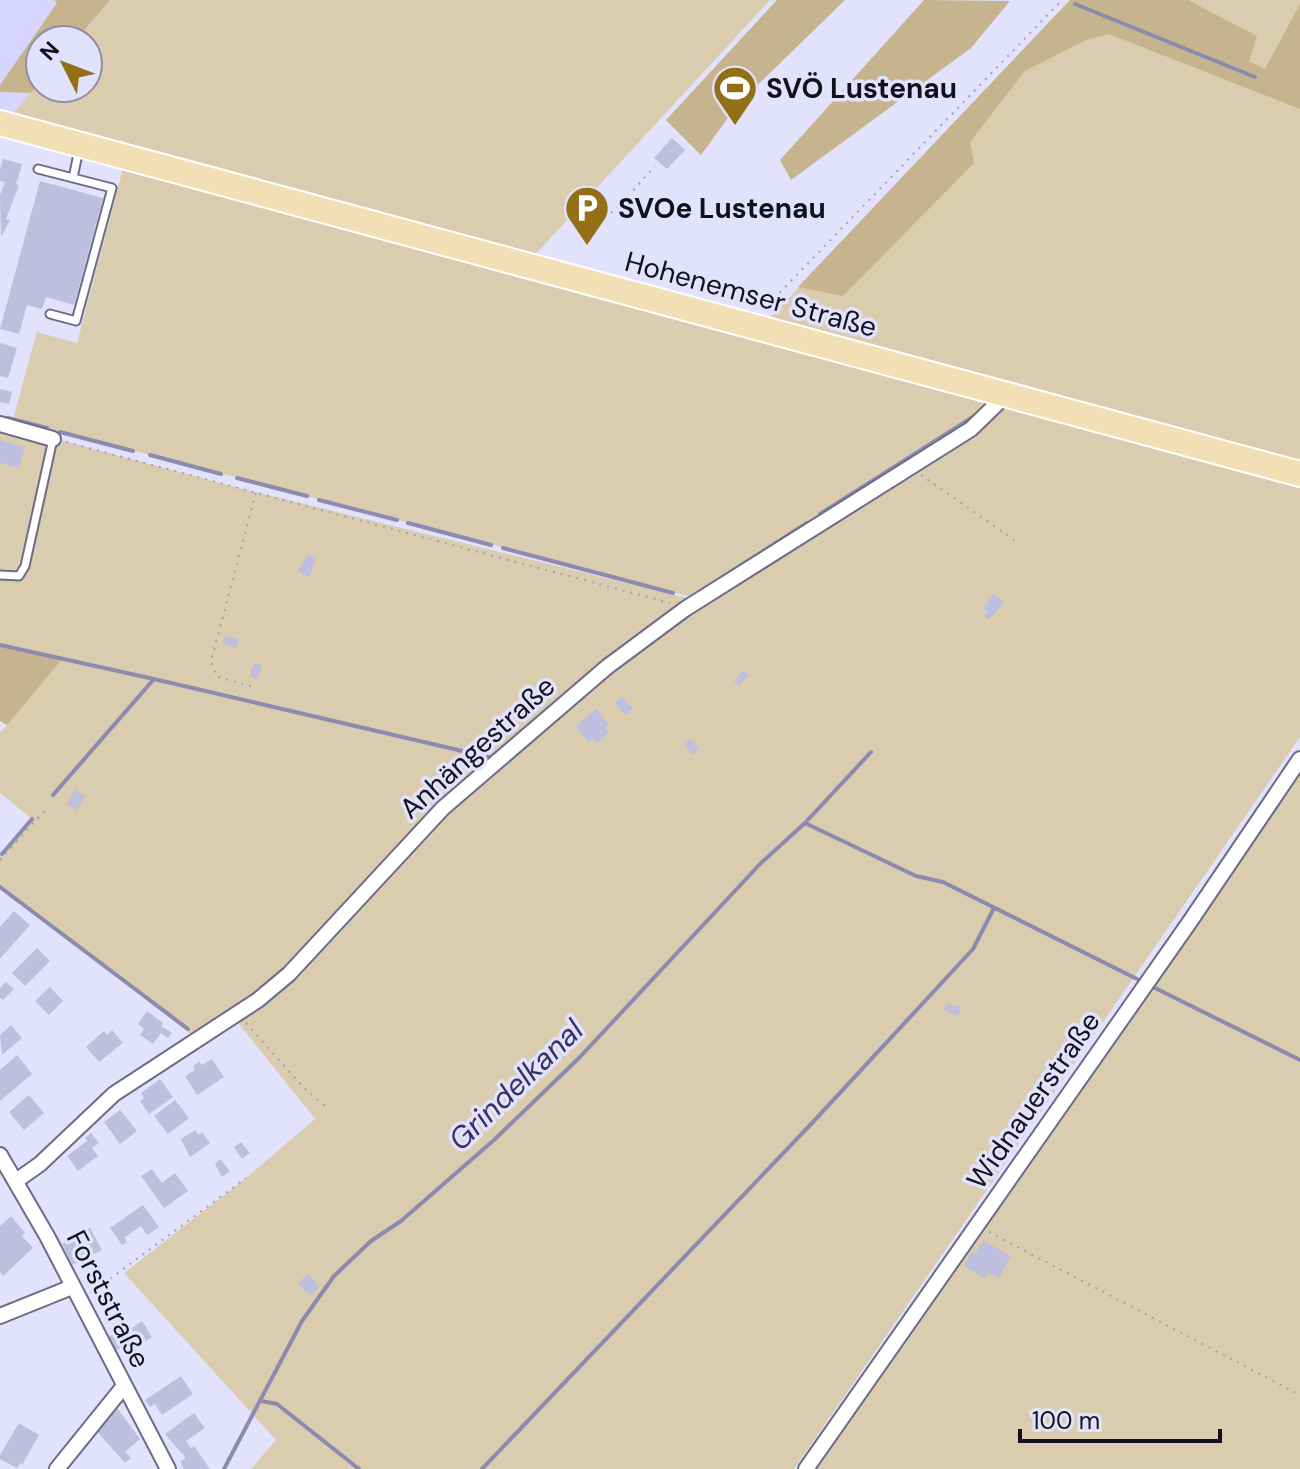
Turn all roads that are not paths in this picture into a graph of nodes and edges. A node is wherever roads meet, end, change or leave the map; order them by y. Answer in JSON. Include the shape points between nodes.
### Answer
{"nodes":[{"id":1,"x":1,"y":127,"type":"edge"},
{"id":2,"x":80,"y":145,"type":"junction"},
{"id":3,"x":38,"y":169,"type":"dead end"},
{"id":4,"x":73,"y":178,"type":"junction"},
{"id":5,"x":50,"y":314,"type":"dead end"},
{"id":6,"x":1006,"y":395,"type":"junction"},
{"id":7,"x":0,"y":424,"type":"edge"},
{"id":8,"x":53,"y":439,"type":"joint"},
{"id":9,"x":1300,"y":474,"type":"edge"},
{"id":10,"x":0,"y":575,"type":"edge"},
{"id":11,"x":1300,"y":759,"type":"edge"},
{"id":12,"x":0,"y":1155,"type":"edge"},
{"id":13,"x":16,"y":1181,"type":"junction"},
{"id":14,"x":72,"y":1287,"type":"junction"},
{"id":15,"x":0,"y":1316,"type":"edge"},
{"id":16,"x":124,"y":1386,"type":"junction"},
{"id":17,"x":57,"y":1469,"type":"edge"},
{"id":18,"x":168,"y":1469,"type":"edge"},
{"id":19,"x":806,"y":1469,"type":"edge"}],
"edges":[{"from":1,"to":2,"type":"main road","name":"Hohenemser Straße"},
{"from":2,"to":4,"type":"lane"},
{"from":2,"to":6,"type":"main road","name":"Hohenemser Straße"},
{"from":3,"to":4,"type":"lane"},
{"from":4,"to":5,"type":"lane","via":[[112,188],[76,321]]},
{"from":6,"to":9,"type":"main road","name":"Hohenemser Straße"},
{"from":6,"to":13,"type":"street","name":"Anhängestraße","via":[[971,429],[685,609],[607,667],[443,808],[299,964],[258,1000],[122,1088]]},
{"from":7,"to":8,"type":"street"},
{"from":8,"to":10,"type":"lane","via":[[25,566],[19,576]]},
{"from":11,"to":19,"type":"street","name":"Widnauerstraße"},
{"from":12,"to":13,"type":"street","name":"Forststraße"},
{"from":13,"to":14,"type":"street","name":"Forststraße"},
{"from":14,"to":15,"type":"street"},
{"from":14,"to":16,"type":"street","name":"Forststraße"},
{"from":16,"to":17,"type":"street"},
{"from":16,"to":18,"type":"street","name":"Forststraße"}]}
